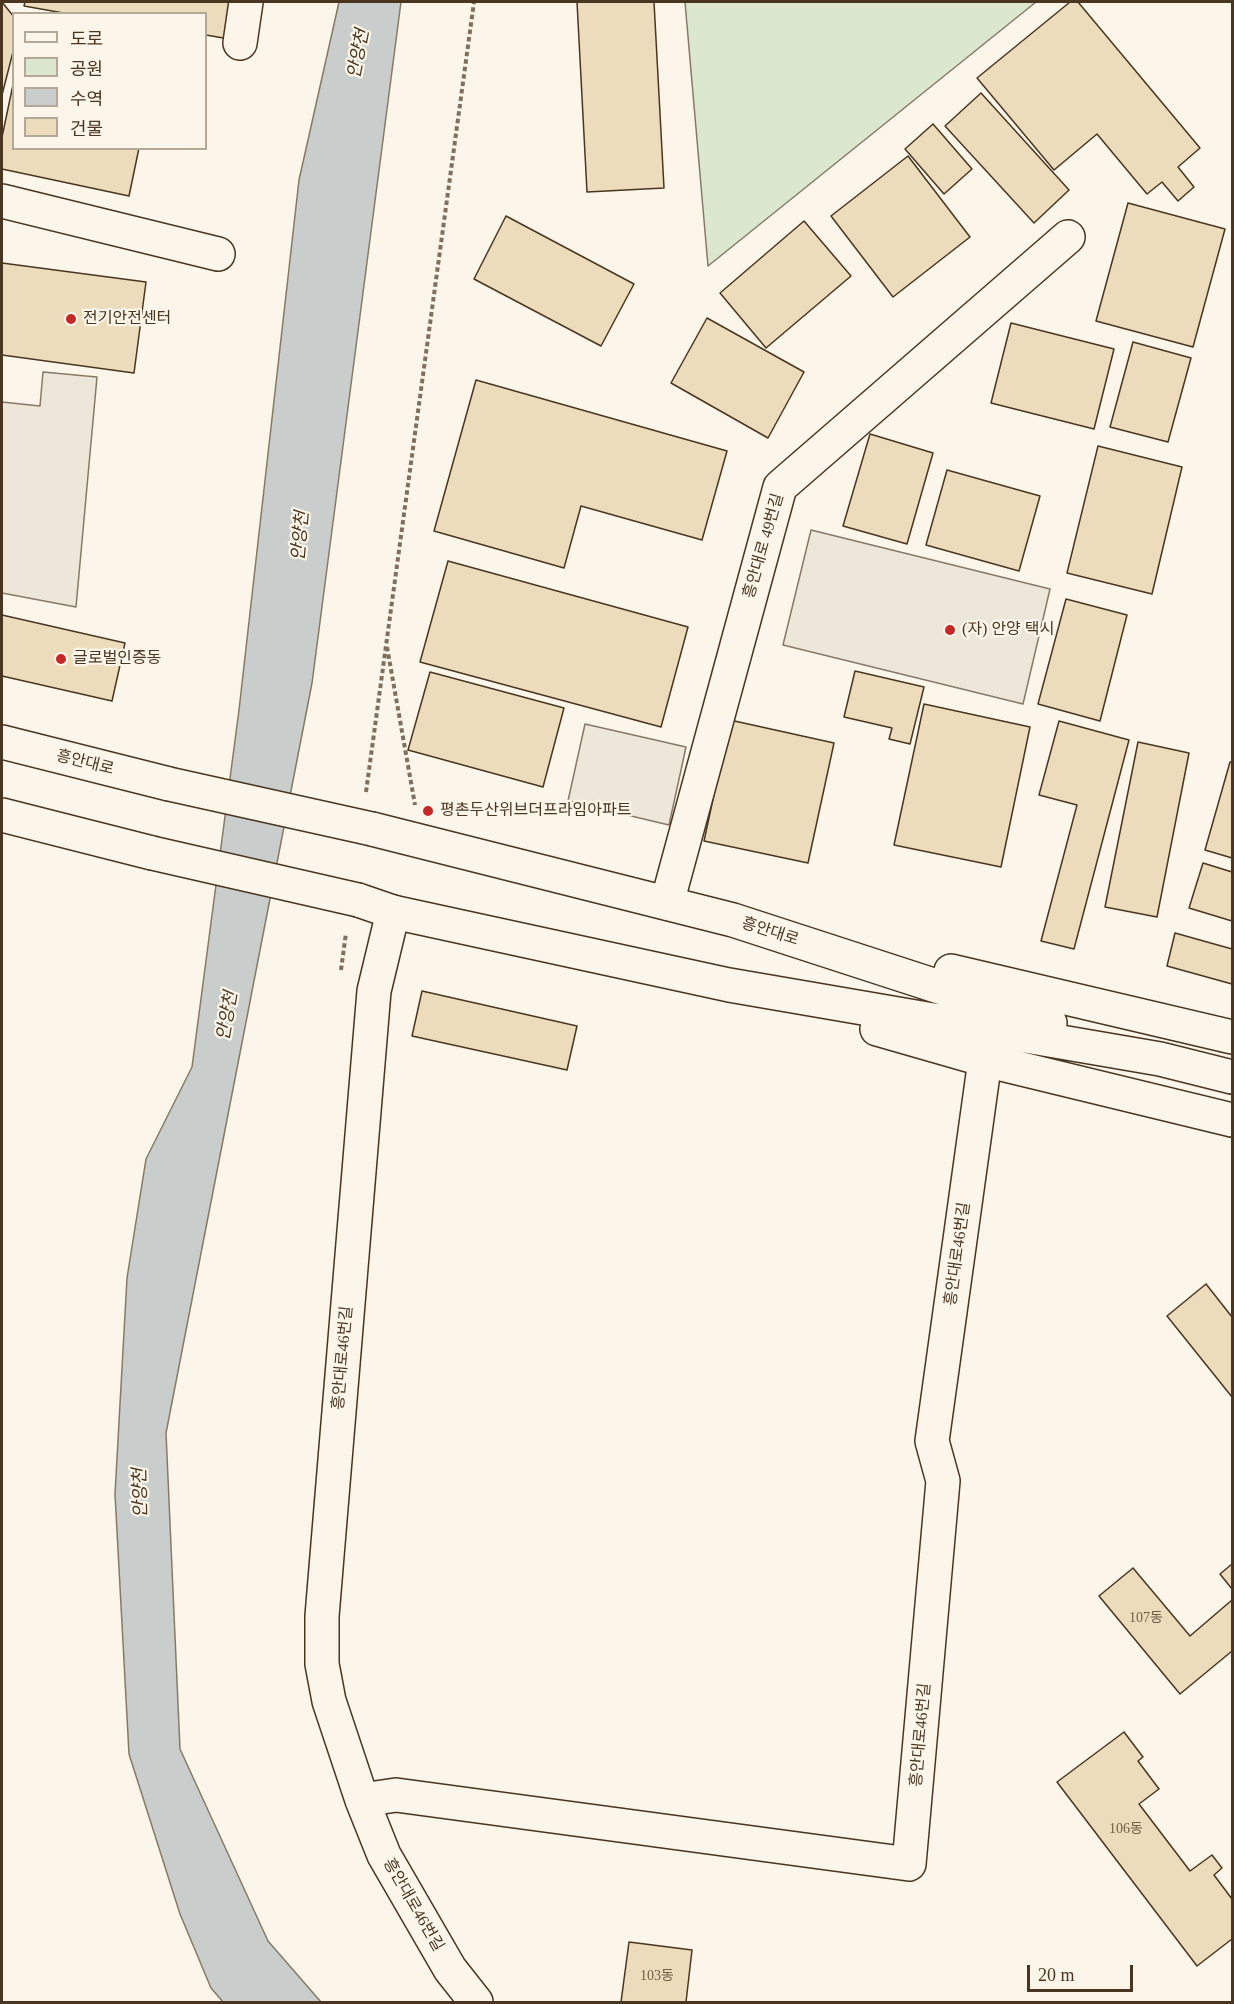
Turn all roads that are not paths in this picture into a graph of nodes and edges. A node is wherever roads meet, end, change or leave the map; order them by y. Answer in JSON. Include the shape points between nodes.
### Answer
{"nodes":[{"id":1,"x":246,"y":2,"type":"edge"},
{"id":2,"x":240,"y":44,"type":"dead end"},
{"id":3,"x":2,"y":201,"type":"edge"},
{"id":4,"x":1068,"y":237,"type":"dead end"},
{"id":5,"x":218,"y":254,"type":"dead end"},
{"id":6,"x":2,"y":742,"type":"edge"},
{"id":7,"x":2,"y":815,"type":"edge"},
{"id":8,"x":667,"y":903,"type":"junction"},
{"id":9,"x":393,"y":912,"type":"junction"},
{"id":10,"x":733,"y":920,"type":"junction"},
{"id":11,"x":729,"y":985,"type":"junction"},
{"id":12,"x":1233,"y":1037,"type":"edge"},
{"id":13,"x":1160,"y":1059,"type":"junction"},
{"id":14,"x":985,"y":1060,"type":"junction"},
{"id":15,"x":1233,"y":1077,"type":"edge"},
{"id":16,"x":1233,"y":1119,"type":"edge"},
{"id":17,"x":362,"y":1800,"type":"junction"},
{"id":18,"x":476,"y":2002,"type":"edge"}],
"edges":[{"from":1,"to":2,"type":"main road"},
{"from":3,"to":5,"type":"main road"},
{"from":4,"to":8,"type":"main road","name":"흥안대로 49번길","via":[[780,487]]},
{"from":6,"to":8,"type":"main road","name":"흥안대로","bridge":true},
{"from":7,"to":9,"type":"main road","name":"흥안대로","bridge":true,"via":[[358,900]]},
{"from":8,"to":10,"type":"main road","name":"흥안대로"},
{"from":9,"to":11,"type":"main road","name":"흥안대로"},
{"from":9,"to":17,"type":"main road","name":"흥안대로46번길","via":[[374,991],[322,1616],[322,1664],[329,1701]]},
{"from":10,"to":12,"type":"main road"},
{"from":10,"to":13,"type":"main road","name":"흥안대로"},
{"from":11,"to":13,"type":"main road","name":"흥안대로"},
{"from":11,"to":14,"type":"main road"},
{"from":13,"to":15,"type":"main road","name":"흥안대로"},
{"from":14,"to":16,"type":"main road"},
{"from":14,"to":17,"type":"main road","name":"흥안대로46번길","via":[[932,1441],[943,1480],[909,1864],[396,1795]]},
{"from":17,"to":18,"type":"main road","name":"흥안대로46번길","via":[[384,1855],[450,1969]]}]}
